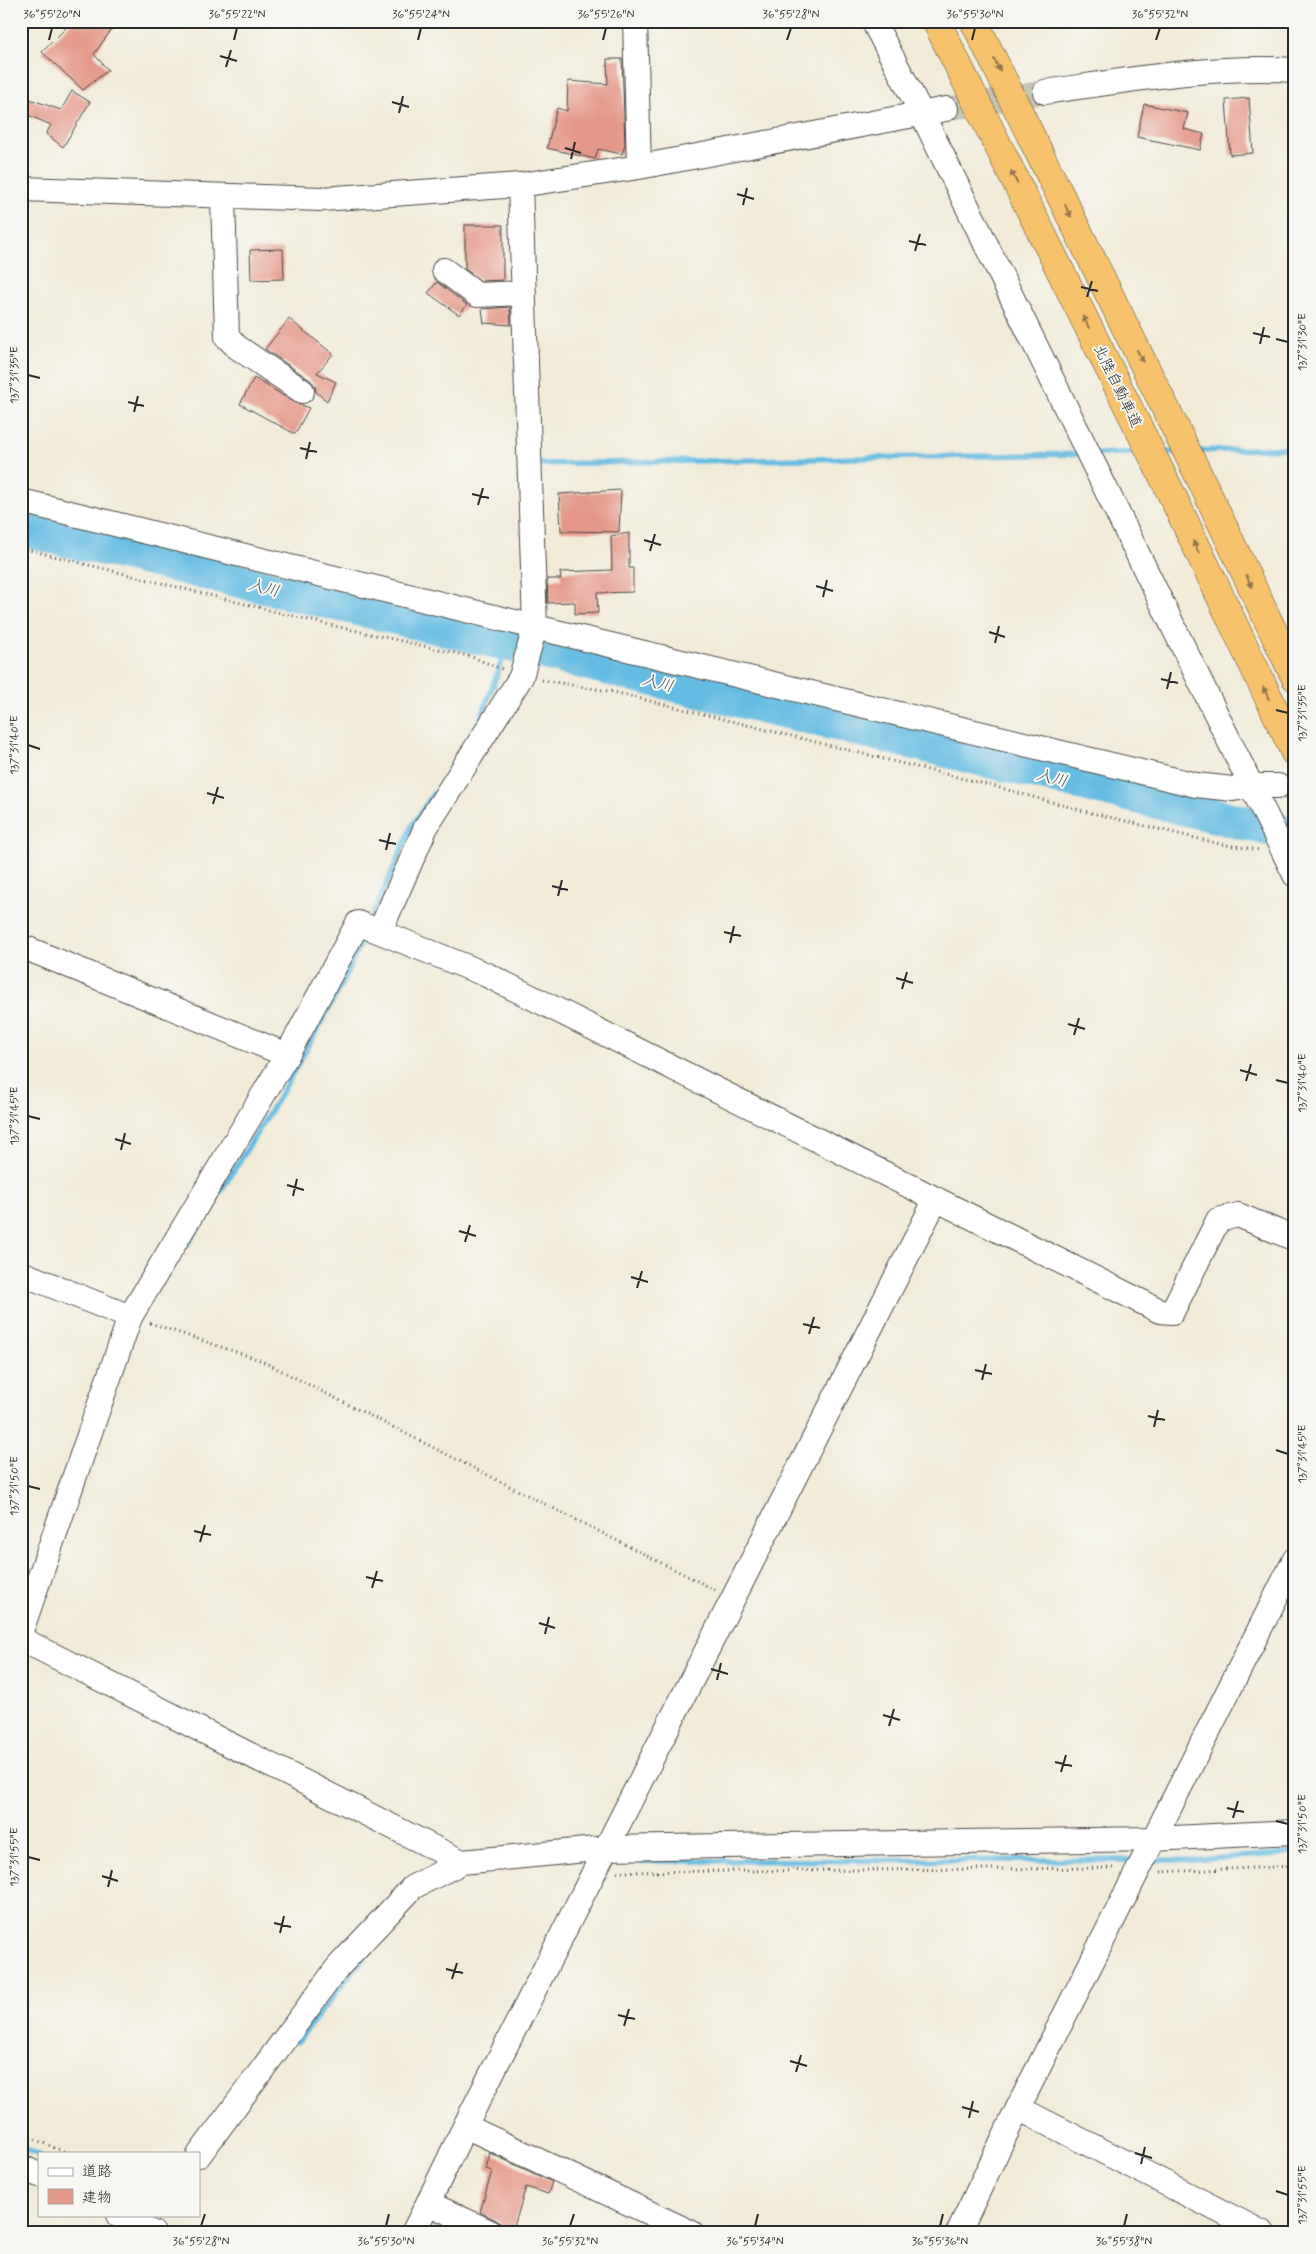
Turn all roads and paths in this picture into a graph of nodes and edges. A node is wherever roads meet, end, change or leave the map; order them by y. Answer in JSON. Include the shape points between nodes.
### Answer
{"nodes":[{"id":1,"x":635,"y":21,"type":"edge"},
{"id":2,"x":873,"y":21,"type":"edge"},
{"id":3,"x":936,"y":21,"type":"edge"},
{"id":4,"x":974,"y":21,"type":"edge"},
{"id":5,"x":1295,"y":70,"type":"edge"},
{"id":6,"x":1045,"y":92,"type":"tunnel mouth"},
{"id":7,"x":946,"y":109,"type":"tunnel mouth"},
{"id":8,"x":922,"y":114,"type":"junction"},
{"id":9,"x":639,"y":167,"type":"junction"},
{"id":10,"x":520,"y":185,"type":"junction"},
{"id":11,"x":21,"y":189,"type":"edge"},
{"id":12,"x":223,"y":196,"type":"junction"},
{"id":13,"x":444,"y":270,"type":"dead end"},
{"id":14,"x":524,"y":293,"type":"junction"},
{"id":15,"x":302,"y":392,"type":"dead end"},
{"id":16,"x":21,"y":501,"type":"edge"},
{"id":17,"x":21,"y":548,"type":"edge"},
{"id":18,"x":535,"y":627,"type":"junction"},
{"id":19,"x":523,"y":673,"type":"junction"},
{"id":20,"x":1295,"y":678,"type":"edge"},
{"id":21,"x":1295,"y":753,"type":"edge"},
{"id":22,"x":1278,"y":786,"type":"tunnel mouth"},
{"id":23,"x":1255,"y":796,"type":"junction"},
{"id":24,"x":1283,"y":854,"type":"junction"},
{"id":25,"x":1295,"y":875,"type":"edge"},
{"id":26,"x":380,"y":931,"type":"junction"},
{"id":27,"x":21,"y":946,"type":"edge"},
{"id":28,"x":287,"y":1055,"type":"junction"},
{"id":29,"x":936,"y":1199,"type":"junction"},
{"id":30,"x":1295,"y":1239,"type":"edge"},
{"id":31,"x":21,"y":1273,"type":"edge"},
{"id":32,"x":130,"y":1317,"type":"junction"},
{"id":33,"x":1295,"y":1559,"type":"edge"},
{"id":34,"x":733,"y":1599,"type":"junction"},
{"id":35,"x":21,"y":1631,"type":"edge"},
{"id":36,"x":21,"y":1639,"type":"edge"},
{"id":37,"x":1295,"y":1832,"type":"edge"},
{"id":38,"x":1153,"y":1840,"type":"junction"},
{"id":39,"x":606,"y":1848,"type":"junction"},
{"id":40,"x":462,"y":1862,"type":"junction"},
{"id":41,"x":1295,"y":1866,"type":"edge"},
{"id":42,"x":595,"y":1873,"type":"junction"},
{"id":43,"x":1136,"y":1873,"type":"junction"},
{"id":44,"x":1018,"y":2108,"type":"junction"},
{"id":45,"x":465,"y":2126,"type":"junction"},
{"id":46,"x":21,"y":2134,"type":"edge"},
{"id":47,"x":66,"y":2152,"type":"edge"},
{"id":48,"x":200,"y":2153,"type":"edge"},
{"id":49,"x":21,"y":2166,"type":"edge"},
{"id":50,"x":38,"y":2174,"type":"edge"},
{"id":51,"x":428,"y":2203,"type":"junction"},
{"id":52,"x":120,"y":2216,"type":"edge"},
{"id":53,"x":162,"y":2216,"type":"edge"},
{"id":54,"x":155,"y":2233,"type":"edge"},
{"id":55,"x":413,"y":2233,"type":"edge"},
{"id":56,"x":492,"y":2233,"type":"edge"},
{"id":57,"x":692,"y":2233,"type":"edge"},
{"id":58,"x":958,"y":2233,"type":"edge"},
{"id":59,"x":1263,"y":2233,"type":"edge"}],
"edges":[{"from":1,"to":9,"type":"street"},
{"from":2,"to":8,"type":"street"},
{"from":21,"to":3,"type":"highway","name":"北陸自動車道","one_way":true,"via":[[1170,491]]},
{"from":4,"to":20,"type":"highway","one_way":true},
{"from":5,"to":6,"type":"street","via":[[1207,70]]},
{"from":7,"to":8,"type":"street"},
{"from":8,"to":9,"type":"street"},
{"from":8,"to":23,"type":"street"},
{"from":9,"to":10,"type":"street"},
{"from":10,"to":12,"type":"street","via":[[322,199]]},
{"from":10,"to":14,"type":"street"},
{"from":11,"to":12,"type":"street"},
{"from":12,"to":15,"type":"street","via":[[227,337]]},
{"from":13,"to":14,"type":"street","via":[[477,295]]},
{"from":14,"to":18,"type":"street"},
{"from":16,"to":18,"type":"street"},
{"from":17,"to":19,"type":"path","via":[[321,623],[469,656]]},
{"from":18,"to":19,"type":"street"},
{"from":18,"to":23,"type":"street"},
{"from":19,"to":24,"type":"path","via":[[614,692],[993,786],[1084,812],[1220,844]]},
{"from":19,"to":26,"type":"street","via":[[426,827]]},
{"from":22,"to":23,"type":"street"},
{"from":23,"to":24,"type":"street"},
{"from":24,"to":25,"type":"street"},
{"from":26,"to":28,"type":"street","via":[[358,923]]},
{"from":26,"to":29,"type":"street","via":[[487,975]]},
{"from":27,"to":28,"type":"street"},
{"from":28,"to":32,"type":"street"},
{"from":29,"to":30,"type":"street","via":[[1160,1311],[1172,1312],[1218,1220],[1238,1215]]},
{"from":29,"to":34,"type":"street"},
{"from":31,"to":32,"type":"street"},
{"from":32,"to":34,"type":"path","via":[[260,1360]]},
{"from":32,"to":35,"type":"street"},
{"from":33,"to":38,"type":"street"},
{"from":34,"to":39,"type":"street"},
{"from":36,"to":40,"type":"street"},
{"from":37,"to":38,"type":"street"},
{"from":38,"to":39,"type":"street"},
{"from":38,"to":43,"type":"street"},
{"from":39,"to":40,"type":"street"},
{"from":39,"to":42,"type":"street"},
{"from":40,"to":48,"type":"street","via":[[413,1888],[338,1967]]},
{"from":41,"to":43,"type":"path"},
{"from":42,"to":43,"type":"path","via":[[1122,1868]]},
{"from":42,"to":45,"type":"street"},
{"from":43,"to":44,"type":"street"},
{"from":44,"to":58,"type":"street"},
{"from":44,"to":59,"type":"street"},
{"from":45,"to":51,"type":"street"},
{"from":45,"to":57,"type":"street"},
{"from":46,"to":47,"type":"path"},
{"from":49,"to":50,"type":"street"},
{"from":51,"to":55,"type":"street"},
{"from":51,"to":56,"type":"street"},
{"from":52,"to":54,"type":"street"},
{"from":53,"to":54,"type":"street"}]}
